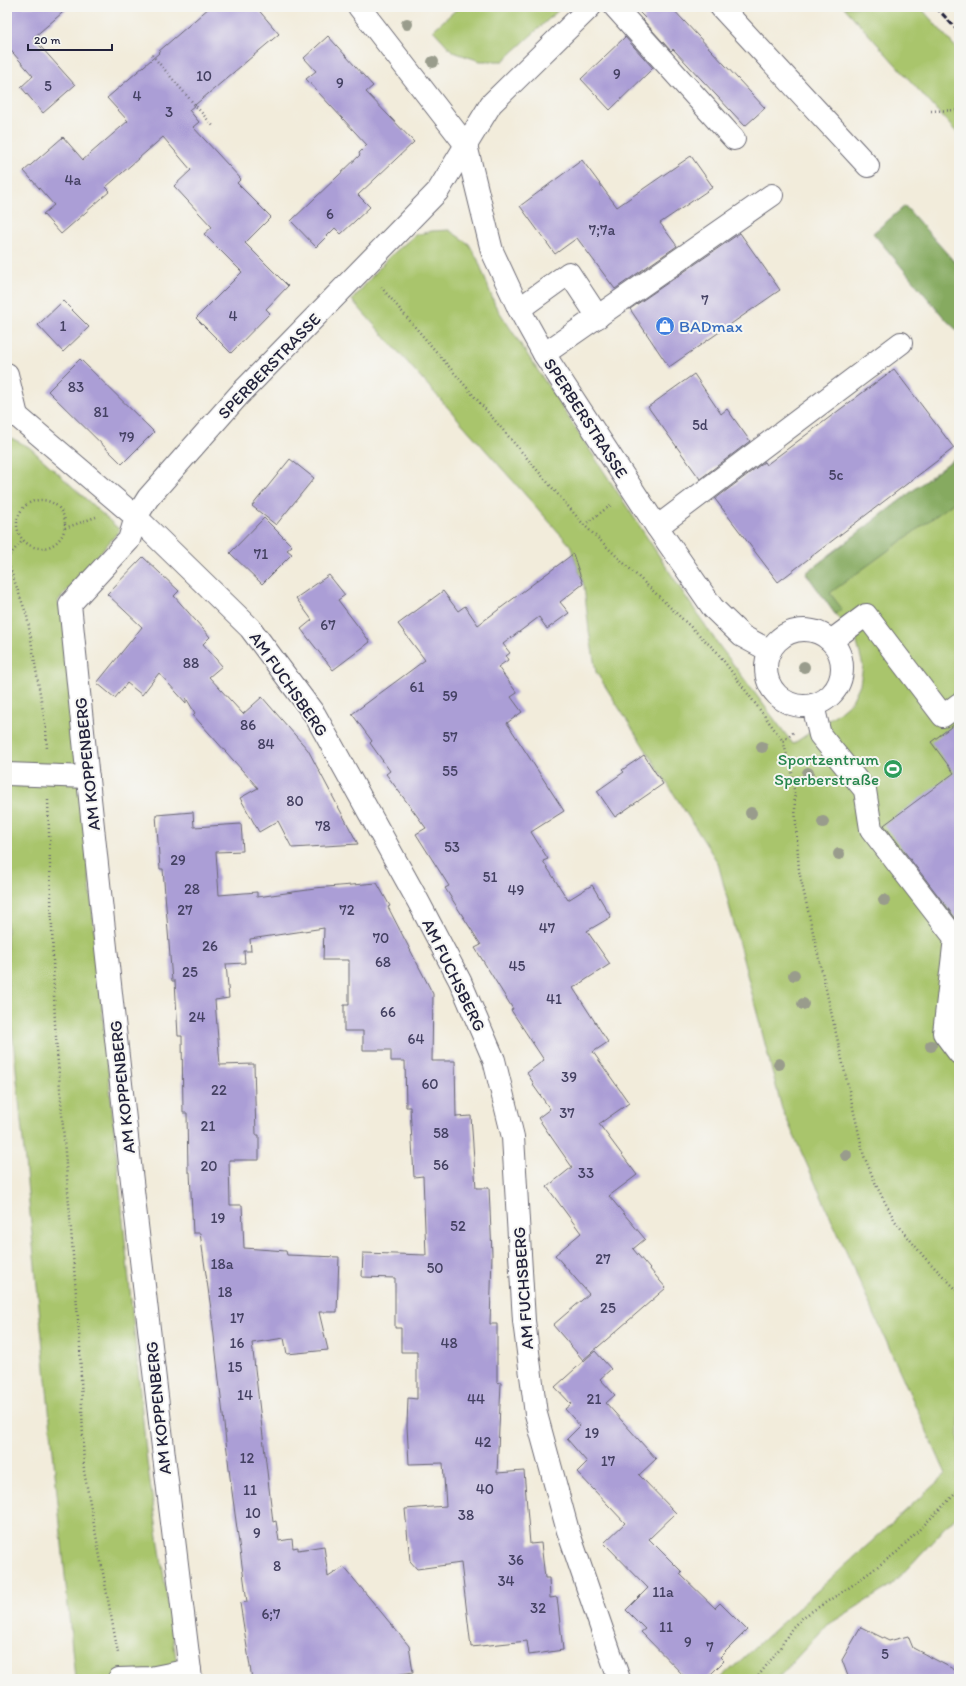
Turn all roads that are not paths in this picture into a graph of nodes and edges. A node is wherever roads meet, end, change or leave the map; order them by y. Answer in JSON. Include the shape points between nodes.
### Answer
{"nodes":[{"id":1,"x":359,"y":7,"type":"edge"},
{"id":2,"x":615,"y":7,"type":"edge"},
{"id":3,"x":720,"y":7,"type":"edge"},
{"id":4,"x":587,"y":8,"type":"edge"},
{"id":5,"x":734,"y":139,"type":"dead end"},
{"id":6,"x":466,"y":145,"type":"junction"},
{"id":7,"x":868,"y":166,"type":"dead end"},
{"id":8,"x":772,"y":195,"type":"dead end"},
{"id":9,"x":519,"y":309,"type":"junction"},
{"id":10,"x":598,"y":317,"type":"junction"},
{"id":11,"x":901,"y":343,"type":"dead end"},
{"id":12,"x":544,"y":354,"type":"junction"},
{"id":13,"x":7,"y":374,"type":"edge"},
{"id":14,"x":12,"y":416,"type":"edge"},
{"id":15,"x":136,"y":517,"type":"junction"},
{"id":16,"x":657,"y":527,"type":"junction"},
{"id":17,"x":830,"y":641,"type":"junction"},
{"id":18,"x":770,"y":651,"type":"junction"},
{"id":19,"x":959,"y":704,"type":"edge"},
{"id":20,"x":813,"y":705,"type":"junction"},
{"id":21,"x":7,"y":774,"type":"edge"},
{"id":22,"x":88,"y":777,"type":"junction"},
{"id":23,"x":953,"y":1018,"type":"edge"},
{"id":24,"x":959,"y":1053,"type":"edge"},
{"id":25,"x":190,"y":1674,"type":"edge"},
{"id":26,"x":118,"y":1679,"type":"edge"},
{"id":27,"x":123,"y":1679,"type":"edge"},
{"id":28,"x":618,"y":1679,"type":"edge"}],
"edges":[{"from":1,"to":6,"type":"street"},
{"from":2,"to":5,"type":"street"},
{"from":3,"to":7,"type":"street"},
{"from":4,"to":6,"type":"street","name":"SPERBERSTRASSE","via":[[491,104]]},
{"from":6,"to":9,"type":"street","name":"SPERBERSTRASSE","via":[[492,251]]},
{"from":6,"to":15,"type":"street","name":"SPERBERSTRASSE","via":[[438,191],[239,395],[148,498]]},
{"from":8,"to":10,"type":"street"},
{"from":9,"to":10,"type":"street","via":[[569,273]]},
{"from":9,"to":12,"type":"street","name":"SPERBERSTRASSE"},
{"from":10,"to":12,"type":"street"},
{"from":11,"to":16,"type":"street"},
{"from":12,"to":16,"type":"street","name":"SPERBERSTRASSE"},
{"from":13,"to":14,"type":"street"},
{"from":14,"to":15,"type":"street","name":"AM FUCHSBERG"},
{"from":15,"to":22,"type":"street","name":"AM KOPPENBERG","via":[[129,540],[70,604]]},
{"from":15,"to":28,"type":"street","name":"AM FUCHSBERG","via":[[250,628],[315,715],[460,981],[494,1060],[513,1137],[524,1321],[536,1414],[568,1532]]},
{"from":16,"to":18,"type":"street","name":"SPERBERSTRASSE","via":[[712,608],[742,636]]},
{"from":17,"to":18,"type":"street","via":[[814,632],[800,630],[779,640]]},
{"from":17,"to":19,"type":"street","via":[[866,615],[942,716]]},
{"from":17,"to":20,"type":"street","via":[[840,656],[842,669],[838,685],[831,696]]},
{"from":18,"to":20,"type":"street","via":[[766,664],[767,675],[774,692],[787,702],[800,706]]},
{"from":20,"to":23,"type":"street","via":[[820,735],[865,790],[871,829],[955,938]]},
{"from":21,"to":22,"type":"street"},
{"from":22,"to":25,"type":"street","name":"AM KOPPENBERG"},
{"from":23,"to":24,"type":"street","via":[[944,1033]]},
{"from":25,"to":27,"type":"street"},
{"from":26,"to":27,"type":"street"}]}
